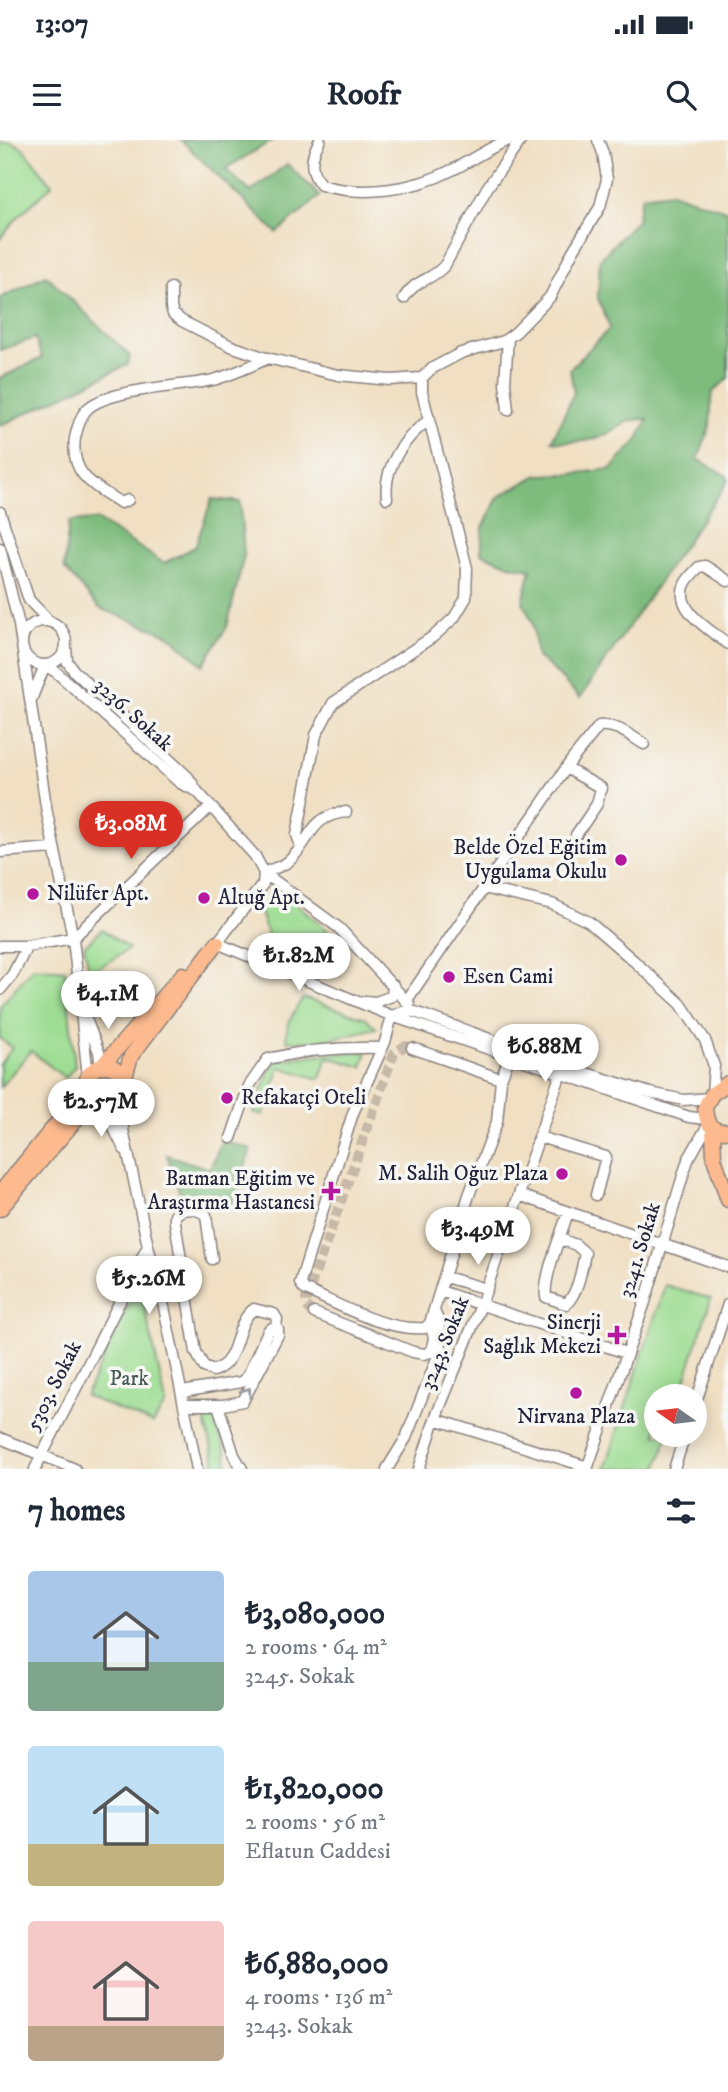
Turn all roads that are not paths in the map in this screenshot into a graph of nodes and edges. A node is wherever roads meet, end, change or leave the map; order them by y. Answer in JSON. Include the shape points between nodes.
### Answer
{"nodes":[{"id":1,"x":320,"y":140,"type":"edge"},
{"id":2,"x":509,"y":140,"type":"edge"},
{"id":3,"x":521,"y":140,"type":"edge"},
{"id":4,"x":598,"y":140,"type":"edge"},
{"id":5,"x":171,"y":288,"type":"dead end"},
{"id":6,"x":404,"y":298,"type":"dead end"},
{"id":7,"x":508,"y":338,"type":"junction"},
{"id":8,"x":269,"y":358,"type":"junction"},
{"id":9,"x":422,"y":378,"type":"junction"},
{"id":10,"x":508,"y":410,"type":"dead end"},
{"id":11,"x":430,"y":419,"type":"junction"},
{"id":12,"x":387,"y":498,"type":"dead end"},
{"id":13,"x":128,"y":500,"type":"dead end"},
{"id":14,"x":0,"y":512,"type":"edge"},
{"id":15,"x":0,"y":548,"type":"edge"},
{"id":16,"x":728,"y":581,"type":"edge"},
{"id":17,"x":49,"y":621,"type":"junction"},
{"id":18,"x":728,"y":644,"type":"edge"},
{"id":19,"x":66,"y":648,"type":"junction"},
{"id":20,"x":23,"y":650,"type":"junction"},
{"id":21,"x":45,"y":665,"type":"junction"},
{"id":22,"x":30,"y":702,"type":"junction"},
{"id":23,"x":645,"y":744,"type":"dead end"},
{"id":24,"x":569,"y":765,"type":"junction"},
{"id":25,"x":197,"y":791,"type":"junction"},
{"id":26,"x":210,"y":807,"type":"junction"},
{"id":27,"x":346,"y":812,"type":"dead end"},
{"id":28,"x":576,"y":835,"type":"dead end"},
{"id":29,"x":301,"y":846,"type":"junction"},
{"id":30,"x":54,"y":848,"type":"junction"},
{"id":31,"x":0,"y":852,"type":"edge"},
{"id":32,"x":264,"y":873,"type":"junction"},
{"id":33,"x":483,"y":888,"type":"junction"},
{"id":34,"x":73,"y":938,"type":"junction"},
{"id":35,"x":217,"y":943,"type":"junction"},
{"id":36,"x":0,"y":946,"type":"edge"},
{"id":37,"x":27,"y":946,"type":"junction"},
{"id":38,"x":393,"y":985,"type":"junction"},
{"id":39,"x":0,"y":990,"type":"edge"},
{"id":40,"x":407,"y":1000,"type":"junction"},
{"id":41,"x":362,"y":1001,"type":"junction"},
{"id":42,"x":80,"y":1005,"type":"junction"},
{"id":43,"x":415,"y":1012,"type":"junction"},
{"id":44,"x":392,"y":1016,"type":"junction"},
{"id":45,"x":382,"y":1048,"type":"junction"},
{"id":46,"x":412,"y":1048,"type":"dead end"},
{"id":47,"x":510,"y":1055,"type":"junction"},
{"id":48,"x":101,"y":1067,"type":"junction"},
{"id":49,"x":561,"y":1073,"type":"junction"},
{"id":50,"x":501,"y":1079,"type":"junction"},
{"id":51,"x":87,"y":1080,"type":"junction"},
{"id":52,"x":728,"y":1083,"type":"edge"},
{"id":53,"x":123,"y":1087,"type":"junction"},
{"id":54,"x":711,"y":1096,"type":"junction"},
{"id":55,"x":98,"y":1103,"type":"junction"},
{"id":56,"x":714,"y":1126,"type":"edge"},
{"id":57,"x":539,"y":1137,"type":"junction"},
{"id":58,"x":231,"y":1138,"type":"dead end"},
{"id":59,"x":129,"y":1157,"type":"junction"},
{"id":60,"x":0,"y":1193,"type":"edge"},
{"id":61,"x":519,"y":1195,"type":"junction"},
{"id":62,"x":596,"y":1195,"type":"dead end"},
{"id":63,"x":728,"y":1200,"type":"edge"},
{"id":64,"x":0,"y":1209,"type":"edge"},
{"id":65,"x":568,"y":1212,"type":"junction"},
{"id":66,"x":560,"y":1239,"type":"junction"},
{"id":67,"x":148,"y":1246,"type":"junction"},
{"id":68,"x":662,"y":1246,"type":"junction"},
{"id":69,"x":212,"y":1259,"type":"dead end"},
{"id":70,"x":728,"y":1267,"type":"edge"},
{"id":71,"x":445,"y":1277,"type":"junction"},
{"id":72,"x":487,"y":1289,"type":"junction"},
{"id":73,"x":440,"y":1291,"type":"junction"},
{"id":74,"x":728,"y":1304,"type":"edge"},
{"id":75,"x":481,"y":1305,"type":"junction"},
{"id":76,"x":314,"y":1313,"type":"dead end"},
{"id":77,"x":432,"y":1317,"type":"junction"},
{"id":78,"x":276,"y":1328,"type":"junction"},
{"id":79,"x":626,"y":1353,"type":"junction"},
{"id":80,"x":702,"y":1384,"type":"edge"},
{"id":81,"x":182,"y":1392,"type":"junction"},
{"id":82,"x":185,"y":1405,"type":"junction"},
{"id":83,"x":218,"y":1405,"type":"junction"},
{"id":84,"x":435,"y":1419,"type":"junction"},
{"id":85,"x":0,"y":1438,"type":"edge"},
{"id":86,"x":681,"y":1447,"type":"edge"},
{"id":87,"x":41,"y":1455,"type":"junction"},
{"id":88,"x":588,"y":1468,"type":"edge"},
{"id":89,"x":35,"y":1469,"type":"edge"},
{"id":90,"x":75,"y":1469,"type":"edge"},
{"id":91,"x":197,"y":1469,"type":"edge"},
{"id":92,"x":242,"y":1469,"type":"edge"},
{"id":93,"x":387,"y":1469,"type":"edge"},
{"id":94,"x":419,"y":1469,"type":"edge"},
{"id":95,"x":674,"y":1469,"type":"edge"}],
"edges":[{"from":1,"to":2,"type":"street","via":[[312,159],[315,178],[321,185],[353,190],[410,185],[448,172]]},
{"from":3,"to":6,"type":"street","via":[[487,188],[440,272],[415,284]]},
{"from":4,"to":7,"type":"street","via":[[607,179],[600,207],[550,297]]},
{"from":5,"to":8,"type":"street","via":[[173,314],[182,321],[230,346]]},
{"from":7,"to":9,"type":"street","via":[[461,353]]},
{"from":7,"to":10,"type":"street"},
{"from":8,"to":9,"type":"street","via":[[338,375]]},
{"from":8,"to":13,"type":"street","via":[[211,381],[119,395],[84,411],[76,432],[74,463],[103,491],[121,503]]},
{"from":9,"to":11,"type":"street"},
{"from":11,"to":12,"type":"street","via":[[393,460],[387,475]]},
{"from":11,"to":29,"type":"street","via":[[467,568],[466,598],[454,618],[434,636],[333,703],[316,735],[297,835]]},
{"from":14,"to":17,"type":"street","via":[[29,600]]},
{"from":15,"to":20,"type":"street"},
{"from":16,"to":18,"type":"street","via":[[699,566],[684,586],[688,611]]},
{"from":17,"to":19,"type":"street","via":[[64,634]]},
{"from":17,"to":20,"type":"street","via":[[30,625],[23,636]]},
{"from":19,"to":21,"type":"street","via":[[58,660]]},
{"from":19,"to":25,"type":"street","name":"3236. Sokak","via":[[67,662],[74,671],[188,777]]},
{"from":20,"to":21,"type":"street","via":[[32,661]]},
{"from":20,"to":22,"type":"street"},
{"from":21,"to":22,"type":"street"},
{"from":21,"to":25,"type":"street","name":"3236. Sokak","via":[[180,783]]},
{"from":22,"to":30,"type":"street"},
{"from":23,"to":24,"type":"street","via":[[620,728],[598,726]]},
{"from":24,"to":28,"type":"street","via":[[601,788],[597,804]]},
{"from":24,"to":33,"type":"street"},
{"from":25,"to":26,"type":"street","name":"3236. Sokak"},
{"from":26,"to":32,"type":"street","name":"3236. Sokak","via":[[255,856]]},
{"from":26,"to":34,"type":"street"},
{"from":27,"to":29,"type":"street","via":[[324,818]]},
{"from":29,"to":32,"type":"street","via":[[288,862]]},
{"from":30,"to":31,"type":"street"},
{"from":30,"to":34,"type":"street"},
{"from":32,"to":35,"type":"street","via":[[263,884]]},
{"from":32,"to":38,"type":"street","name":"3236. Sokak","via":[[339,928]]},
{"from":33,"to":40,"type":"street"},
{"from":33,"to":54,"type":"street","via":[[552,904],[589,922],[634,961],[681,1004],[705,1040],[713,1066]]},
{"from":34,"to":37,"type":"street"},
{"from":34,"to":42,"type":"street"},
{"from":35,"to":41,"type":"street"},
{"from":35,"to":48,"type":"main road","via":[[193,962]]},
{"from":35,"to":53,"type":"main road","via":[[131,1056]]},
{"from":36,"to":37,"type":"street"},
{"from":37,"to":39,"type":"street"},
{"from":38,"to":40,"type":"street","name":"3236. Sokak"},
{"from":38,"to":41,"type":"street","via":[[392,996],[385,1000]]},
{"from":40,"to":43,"type":"street","name":"3236. Sokak"},
{"from":41,"to":44,"type":"street"},
{"from":42,"to":48,"type":"street"},
{"from":42,"to":51,"type":"street"},
{"from":43,"to":44,"type":"street"},
{"from":43,"to":54,"type":"street","via":[[650,1093],[684,1100]]},
{"from":44,"to":45,"type":"street"},
{"from":44,"to":47,"type":"street"},
{"from":45,"to":58,"type":"street","via":[[348,1047],[268,1059],[249,1086]]},
{"from":45,"to":77,"type":"street","via":[[353,1113],[300,1283],[304,1289],[398,1327],[425,1328]]},
{"from":46,"to":50,"type":"street"},
{"from":47,"to":49,"type":"street"},
{"from":47,"to":50,"type":"street"},
{"from":48,"to":51,"type":"main road"},
{"from":48,"to":53,"type":"main road","via":[[118,1073]]},
{"from":49,"to":56,"type":"street"},
{"from":49,"to":57,"type":"street","name":"3243. Sokak"},
{"from":50,"to":71,"type":"street","via":[[497,1122]]},
{"from":51,"to":55,"type":"main road","via":[[89,1095]]},
{"from":51,"to":60,"type":"main road","via":[[80,1095]]},
{"from":52,"to":54,"type":"main road"},
{"from":53,"to":55,"type":"main road","via":[[110,1103]]},
{"from":53,"to":59,"type":"street","via":[[123,1130]]},
{"from":54,"to":56,"type":"main road","via":[[705,1107]]},
{"from":55,"to":59,"type":"street"},
{"from":55,"to":64,"type":"main road","via":[[79,1115]]},
{"from":56,"to":63,"type":"main road","via":[[714,1158]]},
{"from":56,"to":68,"type":"street","name":"3241. Sokak","via":[[688,1160]]},
{"from":57,"to":61,"type":"street","name":"3243. Sokak"},
{"from":57,"to":62,"type":"street","via":[[606,1157]]},
{"from":59,"to":67,"type":"street"},
{"from":61,"to":65,"type":"street"},
{"from":61,"to":72,"type":"street","name":"3243. Sokak"},
{"from":65,"to":66,"type":"street"},
{"from":65,"to":68,"type":"street"},
{"from":66,"to":66,"type":"street","via":[[544,1288],[545,1297],[566,1304],[585,1253]]},
{"from":67,"to":81,"type":"street"},
{"from":67,"to":87,"type":"street","name":"5303. Sokak"},
{"from":68,"to":70,"type":"street"},
{"from":68,"to":79,"type":"street","name":"3241. Sokak"},
{"from":69,"to":78,"type":"street","via":[[206,1215],[184,1209],[175,1215],[196,1352],[204,1367],[213,1371],[224,1366],[245,1318],[254,1309],[274,1314]]},
{"from":71,"to":72,"type":"street"},
{"from":71,"to":73,"type":"street"},
{"from":72,"to":75,"type":"street","name":"3243. Sokak"},
{"from":73,"to":75,"type":"street"},
{"from":73,"to":77,"type":"street"},
{"from":74,"to":80,"type":"street"},
{"from":75,"to":79,"type":"street"},
{"from":75,"to":84,"type":"street","name":"3243. Sokak"},
{"from":76,"to":77,"type":"street","via":[[424,1354],[431,1352]]},
{"from":77,"to":93,"type":"street","via":[[439,1322],[441,1348],[407,1438]]},
{"from":78,"to":81,"type":"street","via":[[268,1331],[241,1382]]},
{"from":83,"to":78,"type":"street","one_way":true,"via":[[243,1401],[278,1335]]},
{"from":79,"to":88,"type":"street","name":"3241. Sokak"},
{"from":81,"to":82,"type":"street"},
{"from":82,"to":83,"type":"street"},
{"from":82,"to":91,"type":"street"},
{"from":83,"to":92,"type":"street"},
{"from":84,"to":88,"type":"street"},
{"from":84,"to":94,"type":"street","name":"3243. Sokak"},
{"from":85,"to":87,"type":"street"},
{"from":86,"to":95,"type":"street"},
{"from":87,"to":89,"type":"street","name":"5303. Sokak"},
{"from":87,"to":90,"type":"street"}]}
